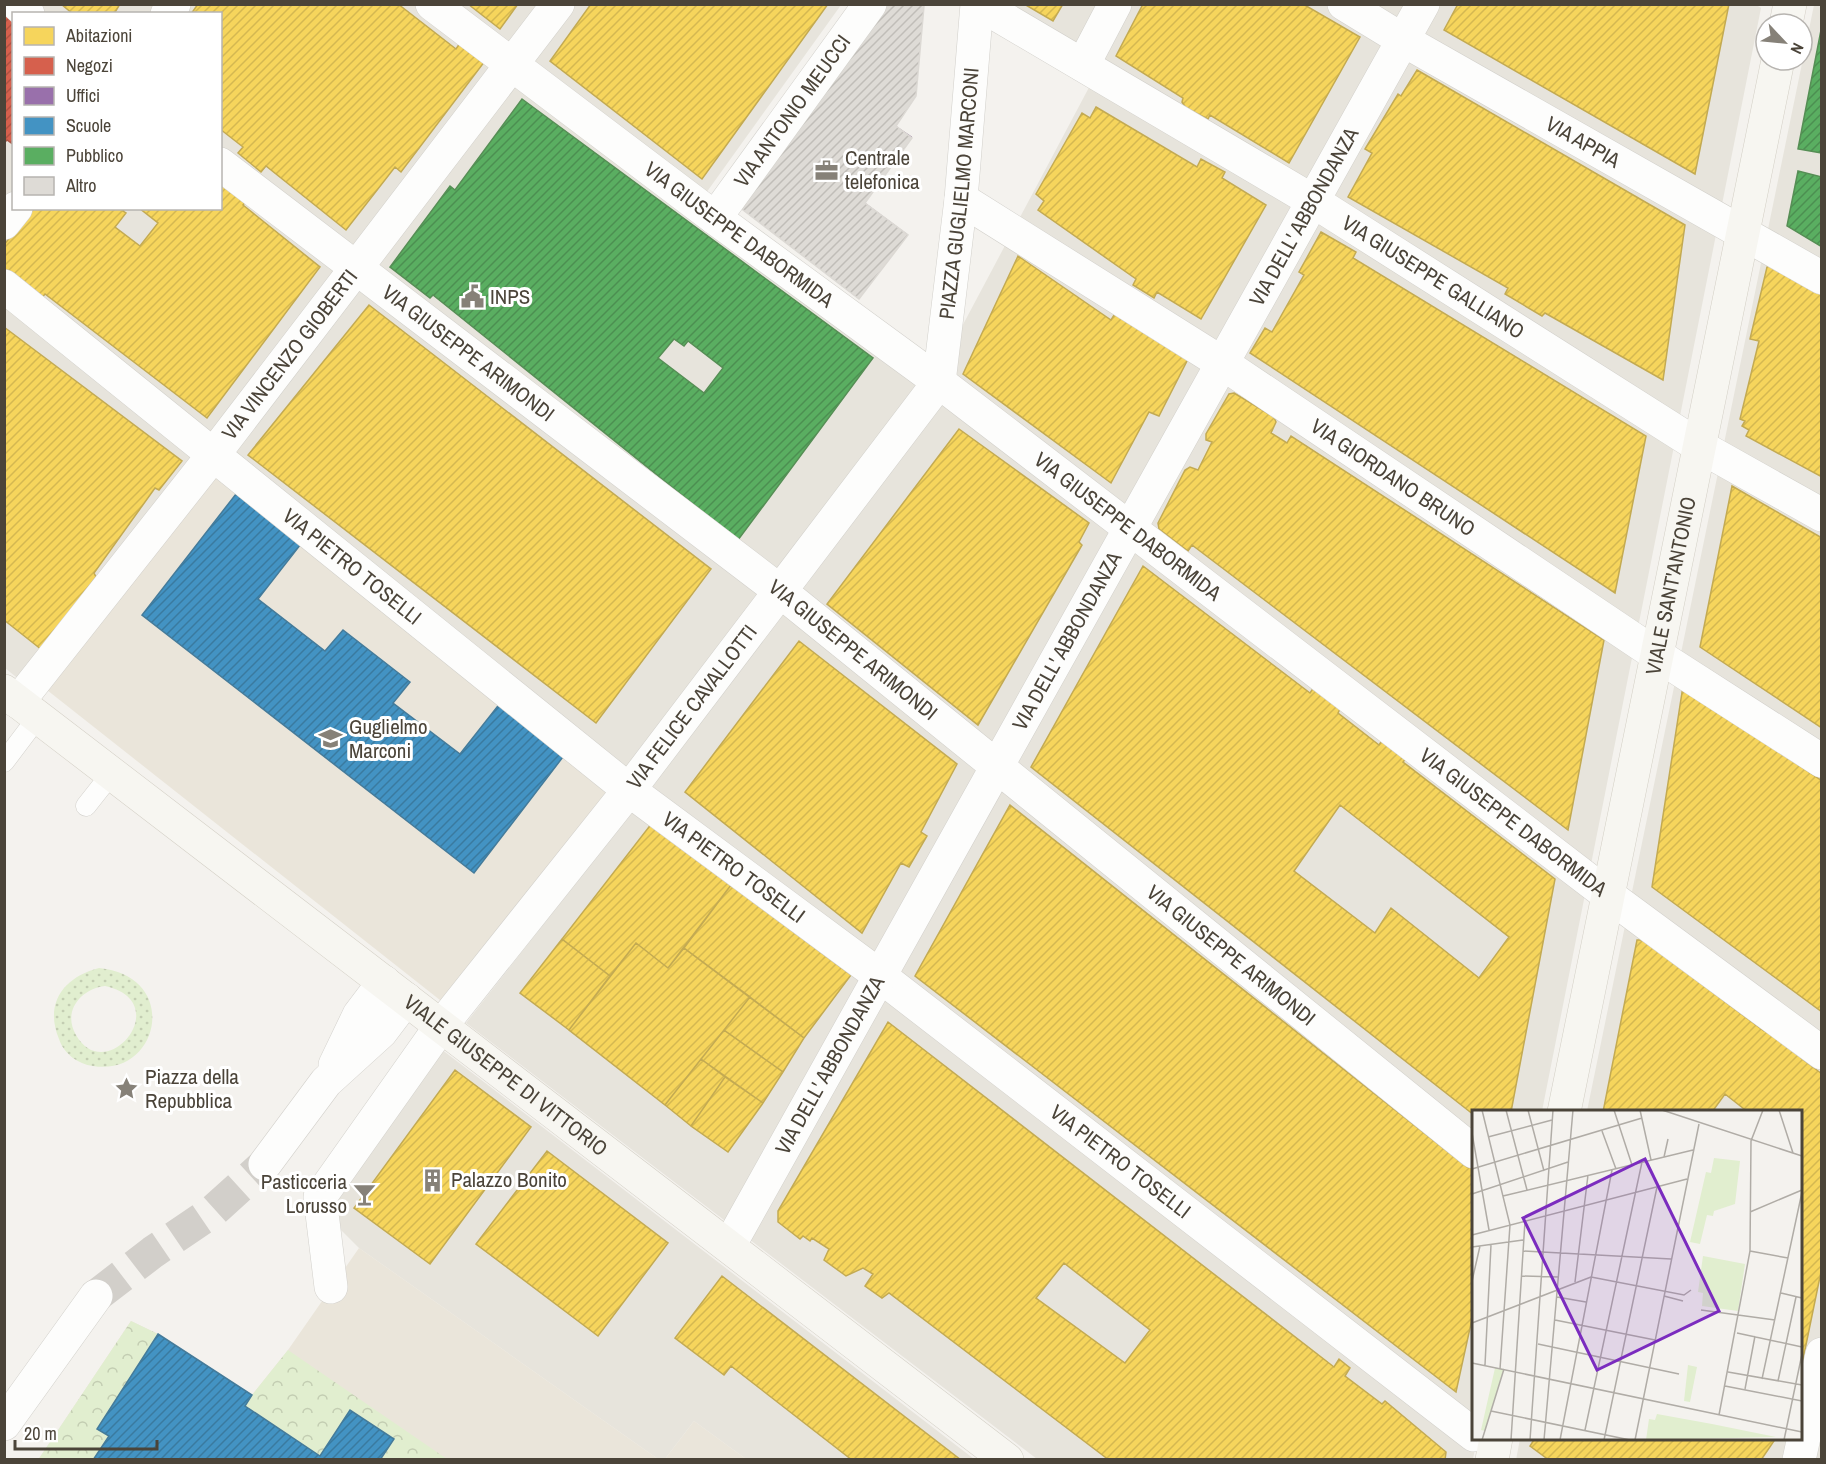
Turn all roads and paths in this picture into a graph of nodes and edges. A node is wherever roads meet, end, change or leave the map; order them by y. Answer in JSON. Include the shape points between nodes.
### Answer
{"nodes":[{"id":1,"x":432,"y":4,"type":"edge"},
{"id":2,"x":558,"y":4,"type":"edge"},
{"id":3,"x":870,"y":4,"type":"edge"},
{"id":4,"x":978,"y":4,"type":"edge"},
{"id":5,"x":1115,"y":4,"type":"edge"},
{"id":6,"x":1344,"y":4,"type":"edge"},
{"id":7,"x":1423,"y":4,"type":"edge"},
{"id":8,"x":1403,"y":40,"type":"junction"},
{"id":9,"x":1083,"y":65,"type":"junction"},
{"id":10,"x":513,"y":66,"type":"junction"},
{"id":11,"x":1776,"y":72,"type":"edge"},
{"id":12,"x":222,"y":166,"type":"edge"},
{"id":13,"x":961,"y":199,"type":"junction"},
{"id":14,"x":1313,"y":201,"type":"junction"},
{"id":15,"x":14,"y":210,"type":"edge"},
{"id":16,"x":714,"y":218,"type":"junction"},
{"id":17,"x":4,"y":223,"type":"edge"},
{"id":18,"x":1742,"y":234,"type":"junction"},
{"id":19,"x":356,"y":269,"type":"junction"},
{"id":20,"x":1821,"y":278,"type":"edge"},
{"id":21,"x":4,"y":286,"type":"edge"},
{"id":22,"x":1222,"y":363,"type":"junction"},
{"id":23,"x":939,"y":382,"type":"junction"},
{"id":24,"x":1699,"y":446,"type":"junction"},
{"id":25,"x":214,"y":454,"type":"junction"},
{"id":26,"x":1821,"y":516,"type":"edge"},
{"id":27,"x":1130,"y":529,"type":"junction"},
{"id":28,"x":780,"y":591,"type":"junction"},
{"id":29,"x":1657,"y":656,"type":"junction"},
{"id":30,"x":20,"y":703,"type":"edge"},
{"id":31,"x":1821,"y":761,"type":"edge"},
{"id":32,"x":4,"y":762,"type":"edge"},
{"id":33,"x":997,"y":768,"type":"junction"},
{"id":34,"x":112,"y":773,"type":"junction"},
{"id":35,"x":629,"y":790,"type":"junction"},
{"id":36,"x":86,"y":806,"type":"dead end"},
{"id":37,"x":1608,"y":895,"type":"junction"},
{"id":38,"x":880,"y":976,"type":"junction"},
{"id":39,"x":395,"y":990,"type":"junction"},
{"id":40,"x":441,"y":1026,"type":"junction"},
{"id":41,"x":1821,"y":1053,"type":"edge"},
{"id":42,"x":1564,"y":1110,"type":"edge"},
{"id":43,"x":1472,"y":1151,"type":"edge"},
{"id":44,"x":265,"y":1164,"type":"tunnel mouth"},
{"id":45,"x":729,"y":1246,"type":"junction"},
{"id":46,"x":331,"y":1287,"type":"dead end"},
{"id":47,"x":96,"y":1296,"type":"tunnel mouth"},
{"id":48,"x":1821,"y":1354,"type":"edge"},
{"id":49,"x":1804,"y":1419,"type":"edge"},
{"id":50,"x":4,"y":1424,"type":"edge"},
{"id":51,"x":1472,"y":1432,"type":"edge"},
{"id":52,"x":1802,"y":1435,"type":"edge"},
{"id":53,"x":1801,"y":1440,"type":"edge"},
{"id":54,"x":1007,"y":1460,"type":"edge"},
{"id":55,"x":1799,"y":1460,"type":"edge"}],
"edges":[{"from":1,"to":10,"type":"street","name":"VIA GIUSEPPE DABORMIDA"},
{"from":2,"to":10,"type":"street","name":"VIA VINCENZO GIOBERTI"},
{"from":3,"to":16,"type":"street","name":"VIA ANTONIO MEUCCI"},
{"from":4,"to":9,"type":"street","name":"VIA GIUSEPPE GALLIANO"},
{"from":4,"to":13,"type":"street","name":"PIAZZA GUGLIELMO MARCONI"},
{"from":5,"to":9,"type":"street"},
{"from":6,"to":8,"type":"street","name":"VIA APPIA"},
{"from":7,"to":8,"type":"street","name":"VIA DELL' ABBONDANZA"},
{"from":8,"to":14,"type":"street","name":"VIA DELL' ABBONDANZA"},
{"from":8,"to":18,"type":"street","name":"VIA APPIA"},
{"from":9,"to":14,"type":"street","name":"VIA GIUSEPPE GALLIANO"},
{"from":10,"to":16,"type":"street","name":"VIA GIUSEPPE DABORMIDA"},
{"from":10,"to":19,"type":"street","name":"VIA VINCENZO GIOBERTI"},
{"from":11,"to":18,"type":"street","name":"VIALE SANT'ANTONIO"},
{"from":12,"to":19,"type":"street","name":"VIA GIUSEPPE ARIMONDI"},
{"from":13,"to":22,"type":"street","name":"VIA GIORDANO BRUNO"},
{"from":13,"to":23,"type":"street","name":"PIAZZA GUGLIELMO MARCONI"},
{"from":14,"to":22,"type":"street","name":"VIA DELL' ABBONDANZA"},
{"from":14,"to":24,"type":"street","name":"VIA GIUSEPPE GALLIANO"},
{"from":15,"to":17,"type":"street"},
{"from":16,"to":23,"type":"street","name":"VIA GIUSEPPE DABORMIDA"},
{"from":18,"to":20,"type":"street","name":"VIA APPIA"},
{"from":18,"to":24,"type":"street","name":"VIALE SANT'ANTONIO"},
{"from":19,"to":25,"type":"street","name":"VIA VINCENZO GIOBERTI"},
{"from":19,"to":28,"type":"street","name":"VIA GIUSEPPE ARIMONDI"},
{"from":21,"to":25,"type":"street","name":"VIA PIETRO TOSELLI"},
{"from":22,"to":27,"type":"street","name":"VIA DELL' ABBONDANZA"},
{"from":22,"to":29,"type":"street","name":"VIA GIORDANO BRUNO"},
{"from":23,"to":27,"type":"street","name":"VIA GIUSEPPE DABORMIDA"},
{"from":23,"to":28,"type":"street","name":"VIA FELICE CAVALLOTTI"},
{"from":24,"to":26,"type":"street","name":"VIA GIUSEPPE GALLIANO"},
{"from":24,"to":29,"type":"street","name":"VIALE SANT'ANTONIO"},
{"from":25,"to":30,"type":"street","name":"VIA VINCENZO GIOBERTI"},
{"from":25,"to":35,"type":"street","name":"VIA PIETRO TOSELLI"},
{"from":27,"to":33,"type":"street","name":"VIA DELL' ABBONDANZA"},
{"from":27,"to":37,"type":"street","name":"VIA GIUSEPPE DABORMIDA"},
{"from":28,"to":33,"type":"street","name":"VIA GIUSEPPE ARIMONDI"},
{"from":28,"to":35,"type":"street","name":"VIA FELICE CAVALLOTTI"},
{"from":29,"to":31,"type":"street","name":"VIA GIORDANO BRUNO"},
{"from":29,"to":37,"type":"street","name":"VIALE SANT'ANTONIO"},
{"from":30,"to":32,"type":"lane"},
{"from":30,"to":34,"type":"street","name":"VIALE GIUSEPPE DI VITTORIO"},
{"from":33,"to":38,"type":"street","name":"VIA DELL' ABBONDANZA"},
{"from":33,"to":43,"type":"street","name":"VIA GIUSEPPE ARIMONDI"},
{"from":34,"to":36,"type":"lane"},
{"from":34,"to":39,"type":"street","name":"VIALE GIUSEPPE DI VITTORIO"},
{"from":35,"to":38,"type":"street","name":"VIA PIETRO TOSELLI"},
{"from":35,"to":40,"type":"street","name":"VIA FELICE CAVALLOTTI"},
{"from":37,"to":41,"type":"street","name":"VIA GIUSEPPE DABORMIDA"},
{"from":37,"to":42,"type":"street","name":"VIALE SANT'ANTONIO"},
{"from":38,"to":45,"type":"street","name":"VIA DELL' ABBONDANZA"},
{"from":38,"to":51,"type":"street","name":"VIA PIETRO TOSELLI"},
{"from":39,"to":40,"type":"street","name":"VIALE GIUSEPPE DI VITTORIO"},
{"from":39,"to":44,"type":"street","via":[[381,1032],[326,1082]]},
{"from":40,"to":45,"type":"street","name":"VIALE GIUSEPPE DI VITTORIO"},
{"from":40,"to":46,"type":"street","via":[[320,1197]]},
{"from":45,"to":54,"type":"street","name":"VIALE GIUSEPPE DI VITTORIO"},
{"from":47,"to":50,"type":"street"},
{"from":48,"to":49,"type":"street"},
{"from":49,"to":52,"type":"street"},
{"from":53,"to":55,"type":"street"}]}
